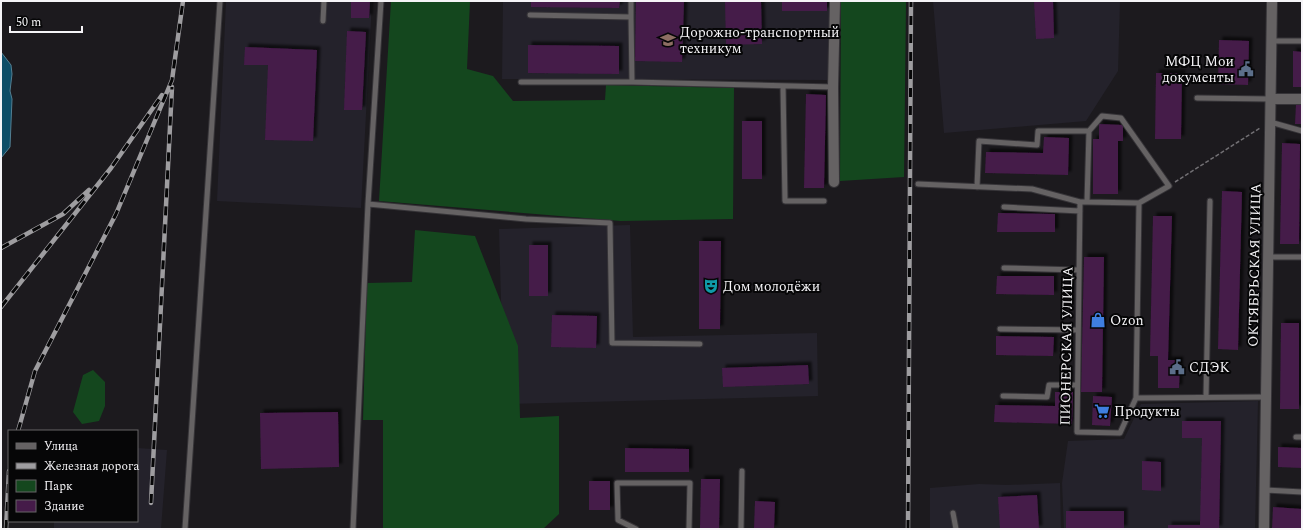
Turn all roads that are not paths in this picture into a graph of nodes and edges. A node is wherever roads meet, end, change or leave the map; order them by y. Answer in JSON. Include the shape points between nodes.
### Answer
{"nodes":[{"id":1,"x":220,"y":1,"type":"edge"},
{"id":2,"x":324,"y":1,"type":"edge"},
{"id":3,"x":381,"y":1,"type":"edge"},
{"id":4,"x":631,"y":1,"type":"edge"},
{"id":5,"x":835,"y":1,"type":"edge"},
{"id":6,"x":1272,"y":1,"type":"edge"},
{"id":7,"x":530,"y":15,"type":"dead end"},
{"id":8,"x":631,"y":17,"type":"junction"},
{"id":9,"x":323,"y":22,"type":"dead end"},
{"id":10,"x":1272,"y":41,"type":"junction"},
{"id":11,"x":1302,"y":41,"type":"edge"},
{"id":12,"x":521,"y":82,"type":"dead end"},
{"id":13,"x":632,"y":82,"type":"junction"},
{"id":14,"x":783,"y":86,"type":"junction"},
{"id":15,"x":833,"y":87,"type":"junction"},
{"id":16,"x":1197,"y":98,"type":"dead end"},
{"id":17,"x":1270,"y":99,"type":"junction"},
{"id":18,"x":1302,"y":99,"type":"edge"},
{"id":19,"x":1270,"y":122,"type":"junction"},
{"id":20,"x":1088,"y":131,"type":"junction"},
{"id":21,"x":1302,"y":131,"type":"edge"},
{"id":22,"x":834,"y":182,"type":"dead end"},
{"id":23,"x":918,"y":184,"type":"dead end"},
{"id":24,"x":977,"y":187,"type":"junction"},
{"id":25,"x":1210,"y":200,"type":"dead end"},
{"id":26,"x":824,"y":201,"type":"dead end"},
{"id":27,"x":1080,"y":202,"type":"junction"},
{"id":28,"x":1087,"y":202,"type":"junction"},
{"id":29,"x":1139,"y":203,"type":"junction"},
{"id":30,"x":368,"y":204,"type":"junction"},
{"id":31,"x":1004,"y":207,"type":"dead end"},
{"id":32,"x":1080,"y":211,"type":"junction"},
{"id":33,"x":1268,"y":257,"type":"junction"},
{"id":34,"x":1302,"y":257,"type":"edge"},
{"id":35,"x":1004,"y":268,"type":"dead end"},
{"id":36,"x":1079,"y":270,"type":"junction"},
{"id":37,"x":1000,"y":329,"type":"dead end"},
{"id":38,"x":1078,"y":330,"type":"junction"},
{"id":39,"x":700,"y":344,"type":"dead end"},
{"id":40,"x":1077,"y":385,"type":"junction"},
{"id":41,"x":1003,"y":396,"type":"dead end"},
{"id":42,"x":1206,"y":397,"type":"junction"},
{"id":43,"x":1266,"y":397,"type":"junction"},
{"id":44,"x":1136,"y":398,"type":"junction"},
{"id":45,"x":1296,"y":437,"type":"dead end"},
{"id":46,"x":1302,"y":437,"type":"edge"},
{"id":47,"x":742,"y":471,"type":"dead end"},
{"id":48,"x":1265,"y":490,"type":"junction"},
{"id":49,"x":1302,"y":492,"type":"edge"},
{"id":50,"x":953,"y":513,"type":"dead end"},
{"id":51,"x":185,"y":529,"type":"edge"},
{"id":52,"x":353,"y":529,"type":"edge"},
{"id":53,"x":636,"y":529,"type":"edge"},
{"id":54,"x":689,"y":529,"type":"edge"},
{"id":55,"x":741,"y":529,"type":"edge"},
{"id":56,"x":956,"y":529,"type":"edge"},
{"id":57,"x":1264,"y":529,"type":"edge"}],
"edges":[{"from":1,"to":51,"type":"lane"},
{"from":2,"to":9,"type":"lane"},
{"from":3,"to":30,"type":"lane"},
{"from":4,"to":8,"type":"lane"},
{"from":5,"to":15,"type":"street"},
{"from":6,"to":10,"type":"street","name":"ОКТЯБРЬСКАЯ УЛИЦА"},
{"from":7,"to":8,"type":"lane"},
{"from":8,"to":13,"type":"lane"},
{"from":10,"to":11,"type":"lane"},
{"from":10,"to":17,"type":"street","name":"ОКТЯБРЬСКАЯ УЛИЦА"},
{"from":12,"to":13,"type":"lane"},
{"from":13,"to":14,"type":"lane"},
{"from":14,"to":15,"type":"lane"},
{"from":14,"to":26,"type":"lane","via":[[785,201]]},
{"from":15,"to":22,"type":"street"},
{"from":16,"to":17,"type":"lane"},
{"from":17,"to":18,"type":"street"},
{"from":17,"to":19,"type":"street","name":"ОКТЯБРЬСКАЯ УЛИЦА"},
{"from":19,"to":21,"type":"lane"},
{"from":19,"to":33,"type":"street","name":"ОКТЯБРЬСКАЯ УЛИЦА"},
{"from":20,"to":24,"type":"lane","via":[[1038,131],[1037,145],[979,141]]},
{"from":20,"to":28,"type":"lane"},
{"from":20,"to":29,"type":"lane","via":[[1102,116],[1121,118],[1169,186]]},
{"from":23,"to":24,"type":"lane"},
{"from":24,"to":27,"type":"lane","via":[[1032,189]]},
{"from":25,"to":42,"type":"lane"},
{"from":27,"to":28,"type":"lane"},
{"from":27,"to":32,"type":"lane","name":"ПИОНЕРСКАЯ УЛИЦА"},
{"from":28,"to":29,"type":"lane"},
{"from":29,"to":44,"type":"lane"},
{"from":30,"to":39,"type":"lane","via":[[526,219],[610,223],[612,343]]},
{"from":30,"to":52,"type":"lane"},
{"from":31,"to":32,"type":"lane"},
{"from":32,"to":36,"type":"lane","name":"ПИОНЕРСКАЯ УЛИЦА"},
{"from":33,"to":34,"type":"lane"},
{"from":33,"to":43,"type":"street","name":"ОКТЯБРЬСКАЯ УЛИЦА"},
{"from":35,"to":36,"type":"lane"},
{"from":36,"to":38,"type":"lane","name":"ПИОНЕРСКАЯ УЛИЦА"},
{"from":37,"to":38,"type":"lane"},
{"from":38,"to":40,"type":"lane","name":"ПИОНЕРСКАЯ УЛИЦА"},
{"from":40,"to":41,"type":"lane","via":[[1049,385],[1048,397]]},
{"from":40,"to":44,"type":"lane","name":"ПИОНЕРСКАЯ УЛИЦА","via":[[1076,432],[1120,433]]},
{"from":42,"to":43,"type":"lane"},
{"from":42,"to":44,"type":"lane"},
{"from":43,"to":48,"type":"street","name":"ОКТЯБРЬСКАЯ УЛИЦА"},
{"from":45,"to":46,"type":"lane"},
{"from":47,"to":55,"type":"lane"},
{"from":48,"to":49,"type":"lane"},
{"from":48,"to":57,"type":"street","name":"ОКТЯБРЬСКАЯ УЛИЦА"},
{"from":50,"to":56,"type":"lane"},
{"from":53,"to":54,"type":"lane","via":[[618,520],[617,483],[690,483]]}]}
